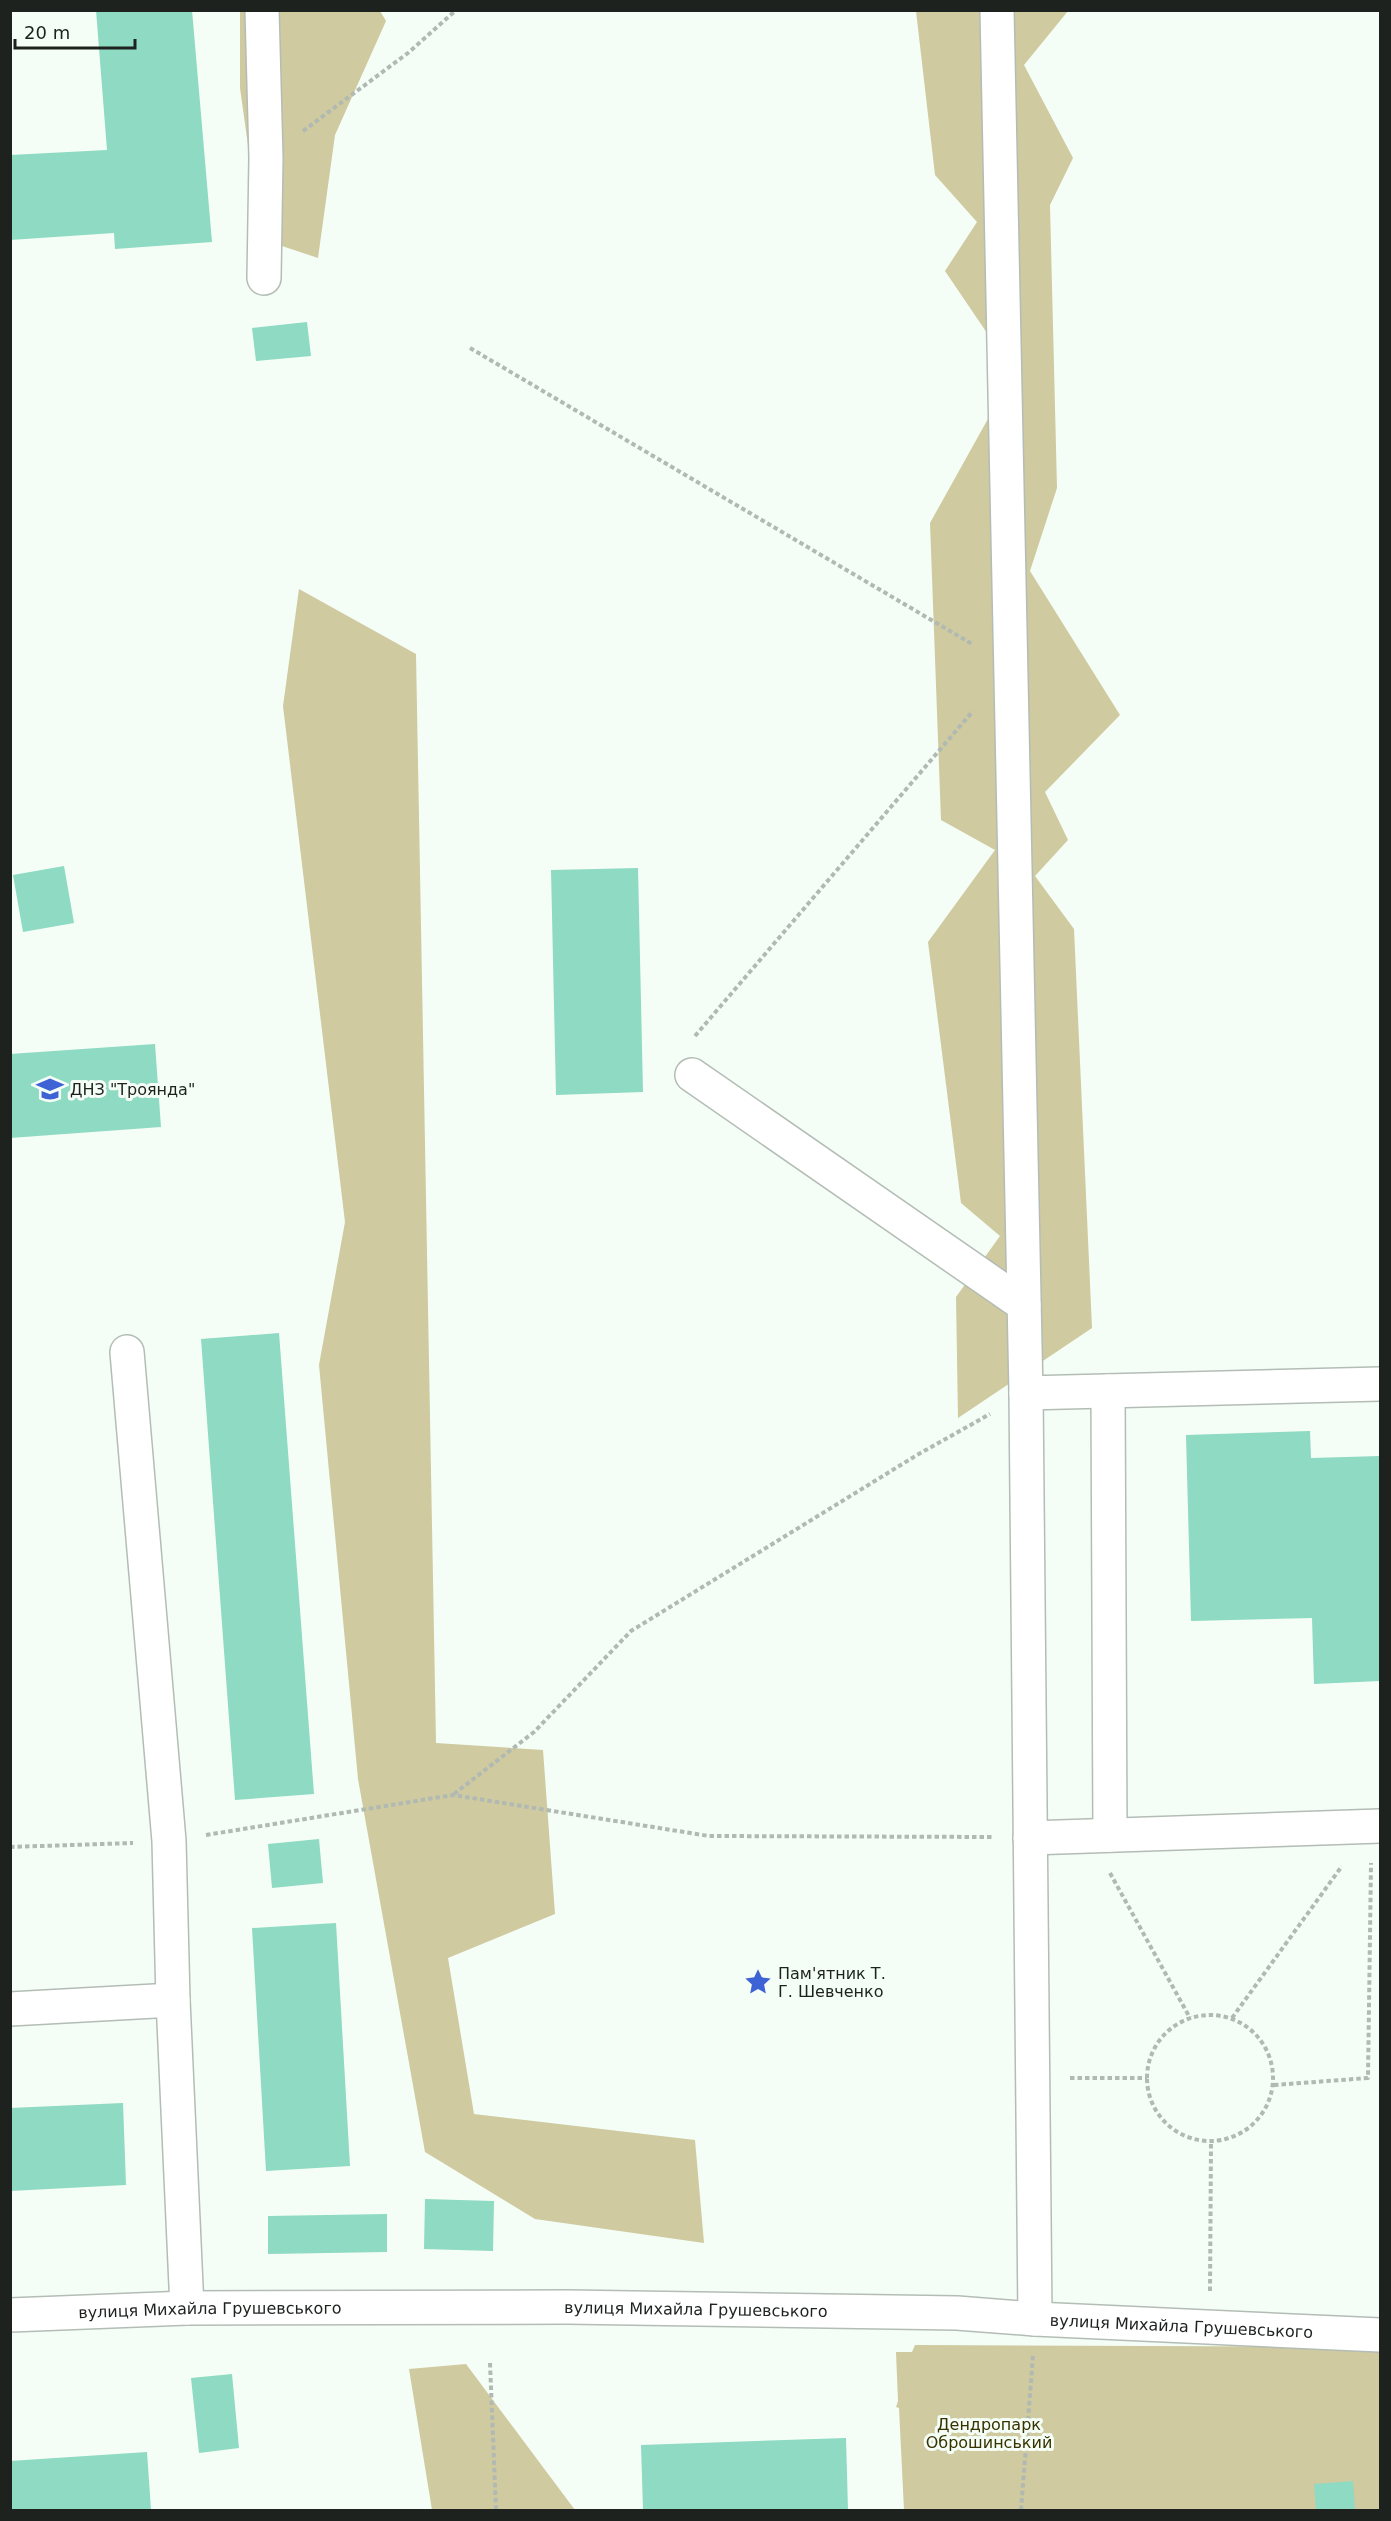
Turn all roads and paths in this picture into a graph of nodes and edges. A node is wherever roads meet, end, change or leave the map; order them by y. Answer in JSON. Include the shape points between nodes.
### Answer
{"nodes":[{"id":1,"x":262,"y":10,"type":"edge"},
{"id":2,"x":456,"y":10,"type":"edge"},
{"id":3,"x":997,"y":10,"type":"edge"},
{"id":4,"x":266,"y":158,"type":"junction"},
{"id":5,"x":264,"y":278,"type":"dead end"},
{"id":6,"x":470,"y":348,"type":"dead end"},
{"id":7,"x":1011,"y":667,"type":"junction"},
{"id":8,"x":695,"y":1036,"type":"dead end"},
{"id":9,"x":692,"y":1075,"type":"dead end"},
{"id":10,"x":1024,"y":1305,"type":"junction"},
{"id":11,"x":127,"y":1352,"type":"dead end"},
{"id":12,"x":1380,"y":1384,"type":"edge"},
{"id":13,"x":1108,"y":1391,"type":"junction"},
{"id":14,"x":1026,"y":1394,"type":"junction"},
{"id":15,"x":453,"y":1795,"type":"junction"},
{"id":16,"x":1376,"y":1826,"type":"edge"},
{"id":17,"x":1100,"y":1835,"type":"junction"},
{"id":18,"x":1030,"y":1838,"type":"junction"},
{"id":19,"x":169,"y":1841,"type":"junction"},
{"id":20,"x":10,"y":1847,"type":"edge"},
{"id":21,"x":173,"y":2000,"type":"junction"},
{"id":22,"x":10,"y":2009,"type":"edge"},
{"id":23,"x":1190,"y":2018,"type":"junction"},
{"id":24,"x":1232,"y":2018,"type":"junction"},
{"id":25,"x":1033,"y":2077,"type":"junction"},
{"id":26,"x":1147,"y":2078,"type":"junction"},
{"id":27,"x":1274,"y":2085,"type":"junction"},
{"id":28,"x":1211,"y":2142,"type":"junction"},
{"id":29,"x":187,"y":2308,"type":"junction"},
{"id":30,"x":10,"y":2315,"type":"edge"},
{"id":31,"x":1035,"y":2319,"type":"junction"},
{"id":32,"x":1209,"y":2327,"type":"junction"},
{"id":33,"x":1380,"y":2335,"type":"edge"},
{"id":34,"x":490,"y":2362,"type":"dead end"},
{"id":35,"x":496,"y":2511,"type":"edge"},
{"id":36,"x":1021,"y":2511,"type":"edge"}],
"edges":[{"from":1,"to":4,"type":"street"},
{"from":2,"to":4,"type":"path","via":[[408,53]]},
{"from":3,"to":7,"type":"street"},
{"from":4,"to":5,"type":"street"},
{"from":6,"to":7,"type":"path"},
{"from":7,"to":8,"type":"path"},
{"from":7,"to":10,"type":"street"},
{"from":9,"to":10,"type":"street"},
{"from":10,"to":14,"type":"street"},
{"from":11,"to":19,"type":"street"},
{"from":12,"to":13,"type":"street"},
{"from":13,"to":14,"type":"street"},
{"from":13,"to":17,"type":"street"},
{"from":14,"to":15,"type":"path","via":[[917,1455],[631,1631],[534,1732]]},
{"from":14,"to":18,"type":"street"},
{"from":15,"to":18,"type":"path","via":[[709,1836]]},
{"from":15,"to":19,"type":"path"},
{"from":16,"to":17,"type":"street"},
{"from":16,"to":24,"type":"path"},
{"from":16,"to":27,"type":"path","via":[[1368,2078]]},
{"from":17,"to":18,"type":"street"},
{"from":17,"to":23,"type":"path"},
{"from":18,"to":25,"type":"street"},
{"from":19,"to":20,"type":"path"},
{"from":19,"to":21,"type":"street"},
{"from":21,"to":22,"type":"street"},
{"from":21,"to":29,"type":"street"},
{"from":23,"to":24,"type":"path"},
{"from":23,"to":26,"type":"path","via":[[1172,2027],[1158,2041]]},
{"from":24,"to":27,"type":"path","via":[[1251,2028],[1265,2044]]},
{"from":25,"to":26,"type":"path"},
{"from":25,"to":31,"type":"street"},
{"from":26,"to":28,"type":"path","via":[[1150,2098],[1159,2116],[1173,2130]]},
{"from":27,"to":28,"type":"path","via":[[1259,2119],[1229,2138]]},
{"from":28,"to":32,"type":"path"},
{"from":29,"to":30,"type":"street","name":"вулиця Михайла Грушевського"},
{"from":29,"to":31,"type":"street","name":"вулиця Михайла Грушевського","via":[[590,2307],[957,2313]]},
{"from":31,"to":32,"type":"street","name":"вулиця Михайла Грушевського"},
{"from":31,"to":36,"type":"path"},
{"from":32,"to":33,"type":"street","name":"вулиця Михайла Грушевського"},
{"from":34,"to":35,"type":"path"}]}
